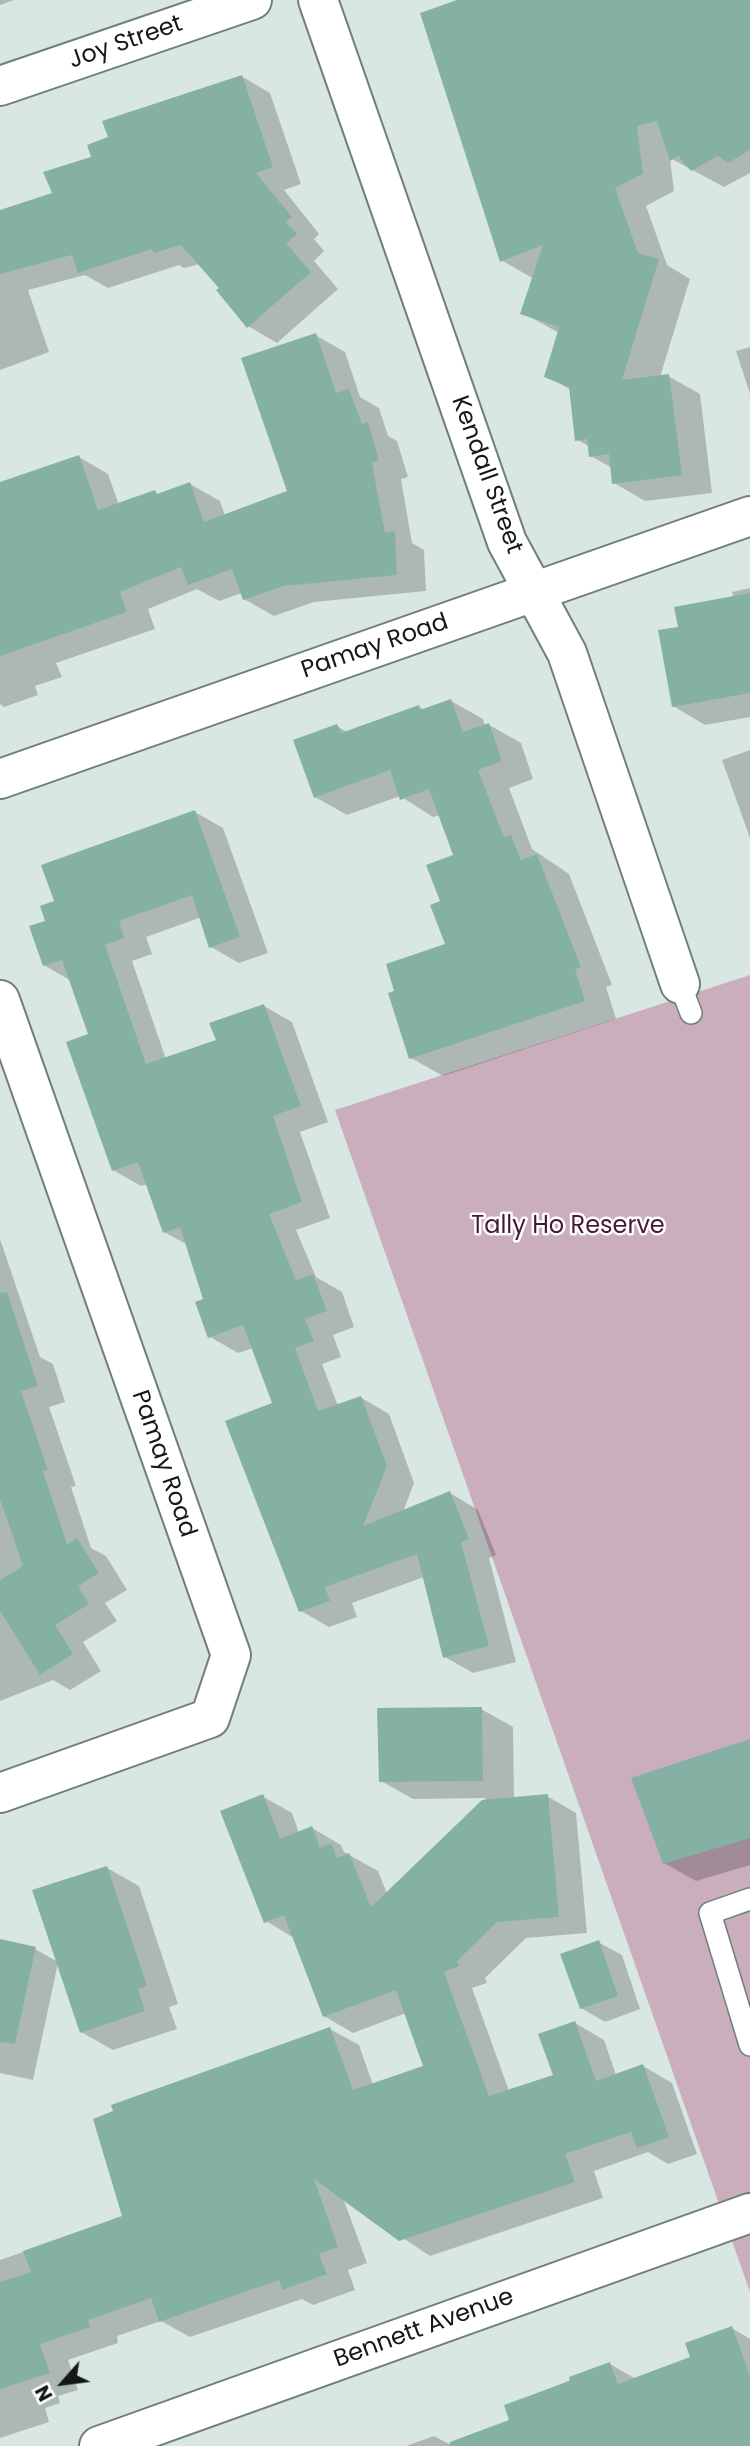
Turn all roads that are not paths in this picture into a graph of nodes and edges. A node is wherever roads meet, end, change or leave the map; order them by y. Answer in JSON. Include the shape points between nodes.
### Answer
{"nodes":[{"id":1,"x":252,"y":0,"type":"edge"},
{"id":2,"x":317,"y":0,"type":"edge"},
{"id":3,"x":0,"y":86,"type":"edge"},
{"id":4,"x":750,"y":516,"type":"edge"},
{"id":5,"x":534,"y":590,"type":"junction"},
{"id":6,"x":0,"y":779,"type":"edge"},
{"id":7,"x":685,"y":998,"type":"dead end"},
{"id":8,"x":0,"y":1000,"type":"edge"},
{"id":9,"x":0,"y":1793,"type":"edge"},
{"id":10,"x":750,"y":1899,"type":"edge"},
{"id":11,"x":750,"y":2046,"type":"edge"},
{"id":12,"x":750,"y":2213,"type":"edge"},
{"id":13,"x":99,"y":2446,"type":"edge"}],
"edges":[{"from":1,"to":3,"type":"street","name":"Joy Street"},
{"from":2,"to":5,"type":"street","name":"Kendall Street","via":[[507,542]]},
{"from":4,"to":5,"type":"street","name":"Pamay Road"},
{"from":5,"to":6,"type":"street","name":"Pamay Road"},
{"from":5,"to":7,"type":"street","name":"Kendall Street","via":[[567,653]]},
{"from":8,"to":9,"type":"street","name":"Pamay Road","via":[[231,1655],[210,1718]]},
{"from":10,"to":11,"type":"lane","via":[[710,1913]]},
{"from":12,"to":13,"type":"street","name":"Bennett Avenue"}]}
